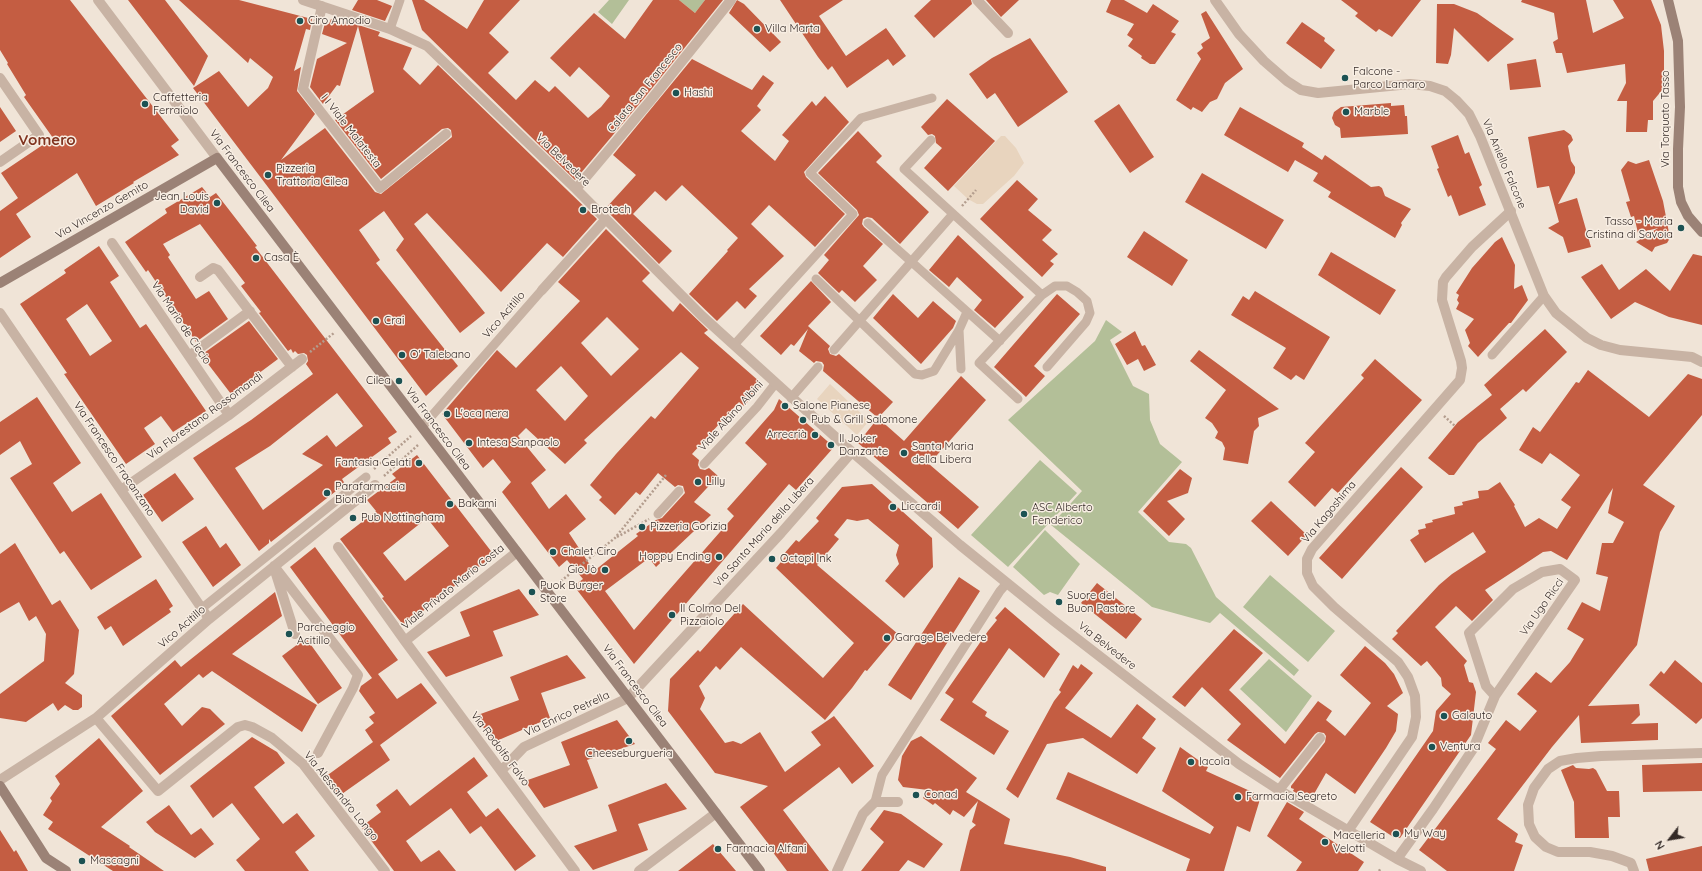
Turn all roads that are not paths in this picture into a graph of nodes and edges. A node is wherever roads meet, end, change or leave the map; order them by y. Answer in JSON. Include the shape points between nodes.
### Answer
{"nodes":[{"id":1,"x":98,"y":0,"type":"edge"},
{"id":2,"x":303,"y":0,"type":"edge"},
{"id":3,"x":400,"y":0,"type":"edge"},
{"id":4,"x":731,"y":0,"type":"edge"},
{"id":5,"x":977,"y":0,"type":"edge"},
{"id":6,"x":1215,"y":0,"type":"edge"},
{"id":7,"x":1668,"y":0,"type":"edge"},
{"id":8,"x":322,"y":6,"type":"junction"},
{"id":9,"x":390,"y":29,"type":"junction"},
{"id":10,"x":1008,"y":33,"type":"dead end"},
{"id":11,"x":0,"y":78,"type":"edge"},
{"id":12,"x":932,"y":98,"type":"dead end"},
{"id":13,"x":446,"y":134,"type":"dead end"},
{"id":14,"x":931,"y":140,"type":"dead end"},
{"id":15,"x":217,"y":158,"type":"junction"},
{"id":16,"x":0,"y":162,"type":"edge"},
{"id":17,"x":576,"y":189,"type":"junction"},
{"id":18,"x":1511,"y":211,"type":"junction"},
{"id":19,"x":953,"y":214,"type":"junction"},
{"id":20,"x":606,"y":220,"type":"junction"},
{"id":21,"x":868,"y":223,"type":"dead end"},
{"id":22,"x":1702,"y":232,"type":"edge"},
{"id":23,"x":112,"y":243,"type":"dead end"},
{"id":24,"x":912,"y":263,"type":"junction"},
{"id":25,"x":200,"y":277,"type":"dead end"},
{"id":26,"x":816,"y":279,"type":"dead end"},
{"id":27,"x":0,"y":283,"type":"edge"},
{"id":28,"x":542,"y":290,"type":"joint"},
{"id":29,"x":1042,"y":295,"type":"junction"},
{"id":30,"x":1544,"y":296,"type":"junction"},
{"id":31,"x":250,"y":311,"type":"junction"},
{"id":32,"x":966,"y":312,"type":"junction"},
{"id":33,"x":0,"y":313,"type":"edge"},
{"id":34,"x":860,"y":321,"type":"junction"},
{"id":35,"x":959,"y":330,"type":"junction"},
{"id":36,"x":1000,"y":341,"type":"junction"},
{"id":37,"x":734,"y":345,"type":"junction"},
{"id":38,"x":834,"y":350,"type":"dead end"},
{"id":39,"x":1492,"y":355,"type":"dead end"},
{"id":40,"x":189,"y":356,"type":"junction"},
{"id":41,"x":302,"y":359,"type":"road end"},
{"id":42,"x":1702,"y":362,"type":"edge"},
{"id":43,"x":292,"y":367,"type":"junction"},
{"id":44,"x":818,"y":367,"type":"dead end"},
{"id":45,"x":1047,"y":367,"type":"dead end"},
{"id":46,"x":961,"y":369,"type":"dead end"},
{"id":47,"x":775,"y":384,"type":"junction"},
{"id":48,"x":791,"y":398,"type":"junction"},
{"id":49,"x":1018,"y":399,"type":"dead end"},
{"id":50,"x":229,"y":416,"type":"junction"},
{"id":51,"x":422,"y":427,"type":"junction"},
{"id":52,"x":852,"y":452,"type":"junction"},
{"id":53,"x":704,"y":464,"type":"dead end"},
{"id":54,"x":366,"y":477,"type":"road end"},
{"id":55,"x":374,"y":485,"type":"road end"},
{"id":56,"x":121,"y":490,"type":"junction"},
{"id":57,"x":680,"y":491,"type":"dead end"},
{"id":58,"x":658,"y":514,"type":"road end"},
{"id":59,"x":338,"y":547,"type":"dead end"},
{"id":60,"x":517,"y":552,"type":"junction"},
{"id":61,"x":274,"y":566,"type":"junction"},
{"id":62,"x":1007,"y":583,"type":"junction"},
{"id":63,"x":201,"y":609,"type":"junction"},
{"id":64,"x":209,"y":619,"type":"junction"},
{"id":65,"x":295,"y":634,"type":"dead end"},
{"id":66,"x":405,"y":642,"type":"junction"},
{"id":67,"x":1495,"y":696,"type":"junction"},
{"id":68,"x":628,"y":698,"type":"junction"},
{"id":69,"x":96,"y":718,"type":"junction"},
{"id":70,"x":1320,"y":738,"type":"dead end"},
{"id":71,"x":1702,"y":753,"type":"edge"},
{"id":72,"x":318,"y":754,"type":"dead end"},
{"id":73,"x":501,"y":771,"type":"junction"},
{"id":74,"x":0,"y":780,"type":"edge"},
{"id":75,"x":0,"y":786,"type":"edge"},
{"id":76,"x":1279,"y":790,"type":"junction"},
{"id":77,"x":875,"y":802,"type":"junction"},
{"id":78,"x":898,"y":802,"type":"dead end"},
{"id":79,"x":716,"y":813,"type":"junction"},
{"id":80,"x":1348,"y":831,"type":"junction"},
{"id":81,"x":1398,"y":859,"type":"junction"},
{"id":82,"x":66,"y":871,"type":"edge"},
{"id":83,"x":385,"y":871,"type":"edge"},
{"id":84,"x":576,"y":871,"type":"edge"},
{"id":85,"x":639,"y":871,"type":"edge"},
{"id":86,"x":760,"y":871,"type":"edge"},
{"id":87,"x":837,"y":871,"type":"edge"},
{"id":88,"x":1421,"y":871,"type":"edge"},
{"id":89,"x":1634,"y":871,"type":"edge"}],
"edges":[{"from":1,"to":15,"type":"street","name":"Via Francesco Cilea"},
{"from":2,"to":8,"type":"street","name":"Via Belvedere"},
{"from":3,"to":9,"type":"lane"},
{"from":4,"to":17,"type":"street","name":"Calata San Francesco","via":[[650,102]]},
{"from":5,"to":10,"type":"street"},
{"from":6,"to":18,"type":"street","name":"Via Aniello Falcone","via":[[1239,34],[1264,61],[1301,90],[1318,94],[1410,84],[1445,91],[1469,114]]},
{"from":7,"to":22,"type":"main road","name":"Via Torquato Tasso","via":[[1678,41],[1678,187],[1681,202],[1688,216]]},
{"from":8,"to":9,"type":"street","name":"Via Belvedere"},
{"from":8,"to":13,"type":"street","name":"I I Viale Malatesta","via":[[303,89],[380,188]]},
{"from":9,"to":17,"type":"street","name":"Via Belvedere","via":[[427,46]]},
{"from":11,"to":16,"type":"street","via":[[39,135]]},
{"from":12,"to":37,"type":"lane","via":[[861,118],[810,173],[853,214]]},
{"from":14,"to":19,"type":"lane","via":[[904,169]]},
{"from":15,"to":27,"type":"main road","name":"Via Vincenzo Gemito"},
{"from":15,"to":51,"type":"main road","name":"Via Francesco Cilea"},
{"from":17,"to":20,"type":"street","name":"Via Belvedere"},
{"from":18,"to":30,"type":"street","name":"Via Aniello Falcone"},
{"from":18,"to":80,"type":"street","name":"Via Kagoshima","via":[[1472,247],[1443,282],[1442,300],[1461,362],[1460,380],[1312,549],[1307,559],[1307,573],[1313,586],[1398,662],[1408,677],[1415,696],[1416,717],[1412,736]]},
{"from":19,"to":24,"type":"lane"},
{"from":19,"to":29,"type":"lane"},
{"from":20,"to":28,"type":"street","name":"Vico Acitillo"},
{"from":20,"to":37,"type":"street","name":"Via Belvedere"},
{"from":21,"to":24,"type":"lane"},
{"from":23,"to":40,"type":"street","name":"Via Mario de Ciccio"},
{"from":24,"to":32,"type":"lane"},
{"from":24,"to":34,"type":"lane"},
{"from":25,"to":31,"type":"street","via":[[212,268],[218,270]]},
{"from":26,"to":34,"type":"lane"},
{"from":28,"to":51,"type":"lane","name":"Vico Acitillo"},
{"from":29,"to":36,"type":"lane"},
{"from":29,"to":45,"type":"lane","via":[[1055,286],[1067,286],[1086,301],[1090,313],[1086,322]]},
{"from":30,"to":39,"type":"lane"},
{"from":30,"to":42,"type":"street","name":"Via Aniello Falcone","via":[[1556,313],[1587,338],[1601,345],[1620,350],[1692,357]]},
{"from":31,"to":40,"type":"street"},
{"from":31,"to":43,"type":"street"},
{"from":32,"to":35,"type":"lane"},
{"from":32,"to":36,"type":"lane"},
{"from":33,"to":56,"type":"street","name":"Via Francesco Fracanzano"},
{"from":34,"to":35,"type":"lane","via":[[916,374],[922,375],[934,371]]},
{"from":34,"to":38,"type":"lane"},
{"from":35,"to":46,"type":"lane"},
{"from":36,"to":49,"type":"lane","via":[[979,363]]},
{"from":37,"to":47,"type":"street","name":"Via Belvedere"},
{"from":40,"to":50,"type":"street","name":"Via Mario de Ciccio"},
{"from":41,"to":43,"type":"street","name":"Via Florestano Rossomandi"},
{"from":43,"to":50,"type":"street","name":"Via Florestano Rossomandi"},
{"from":44,"to":48,"type":"lane"},
{"from":47,"to":48,"type":"street","name":"Via Belvedere"},
{"from":47,"to":53,"type":"lane","name":"Viale Albino Albini"},
{"from":48,"to":52,"type":"street","name":"Via Belvedere"},
{"from":50,"to":56,"type":"street","name":"Via Florestano Rossomandi"},
{"from":51,"to":60,"type":"main road","name":"Via Francesco Cilea"},
{"from":52,"to":62,"type":"street","name":"Via Belvedere"},
{"from":52,"to":68,"type":"street","name":"Via Santa Maria della Libera","via":[[781,533]]},
{"from":54,"to":63,"type":"lane"},
{"from":55,"to":61,"type":"street","name":"Vico Acitillo"},
{"from":56,"to":63,"type":"street","name":"Via Francesco Fracanzano"},
{"from":57,"to":58,"type":"lane"},
{"from":59,"to":66,"type":"street","name":"Via Rodolfo Falvo"},
{"from":60,"to":66,"type":"street","name":"Viale Privato Mario Costa"},
{"from":60,"to":68,"type":"main road","name":"Via Francesco Cilea"},
{"from":61,"to":64,"type":"street","name":"Vico Acitillo"},
{"from":61,"to":65,"type":"street"},
{"from":61,"to":72,"type":"street","via":[[358,675]]},
{"from":62,"to":76,"type":"street","name":"Via Belvedere","via":[[1239,764]]},
{"from":62,"to":77,"type":"lane","via":[[882,775]]},
{"from":63,"to":64,"type":"street","name":"Via Francesco Fracanzano"},
{"from":64,"to":69,"type":"street","name":"Vico Acitillo"},
{"from":66,"to":73,"type":"street","name":"Via Rodolfo Falvo"},
{"from":67,"to":67,"type":"street","name":"Via Ugo Ricci","via":[[1576,580],[1560,569],[1542,572],[1513,589],[1469,633],[1486,686]]},
{"from":67,"to":81,"type":"street","name":"Via Ugo Ricci","via":[[1473,748]]},
{"from":68,"to":73,"type":"street","name":"Via Enrico Petrella","via":[[524,747]]},
{"from":68,"to":79,"type":"main road","name":"Via Francesco Cilea"},
{"from":69,"to":74,"type":"street","name":"Vico Acitillo"},
{"from":69,"to":83,"type":"street","name":"Via Alessandro Longo","via":[[158,791],[238,727],[252,727],[272,738],[303,764]]},
{"from":70,"to":76,"type":"street"},
{"from":71,"to":89,"type":"street","via":[[1600,756],[1560,761],[1548,769],[1534,788],[1528,805],[1529,824],[1535,837],[1546,847],[1558,852],[1590,852],[1612,856],[1631,863]]},
{"from":73,"to":84,"type":"street","name":"Via Rodolfo Falvo"},
{"from":75,"to":82,"type":"main road","via":[[46,858]]},
{"from":76,"to":80,"type":"street","name":"Via Belvedere"},
{"from":77,"to":78,"type":"street"},
{"from":77,"to":87,"type":"street","via":[[863,814]]},
{"from":79,"to":85,"type":"street"},
{"from":79,"to":86,"type":"main road","name":"Via Francesco Cilea"},
{"from":80,"to":81,"type":"street","name":"Via Belvedere"},
{"from":81,"to":88,"type":"street","name":"Via Belvedere"}]}
